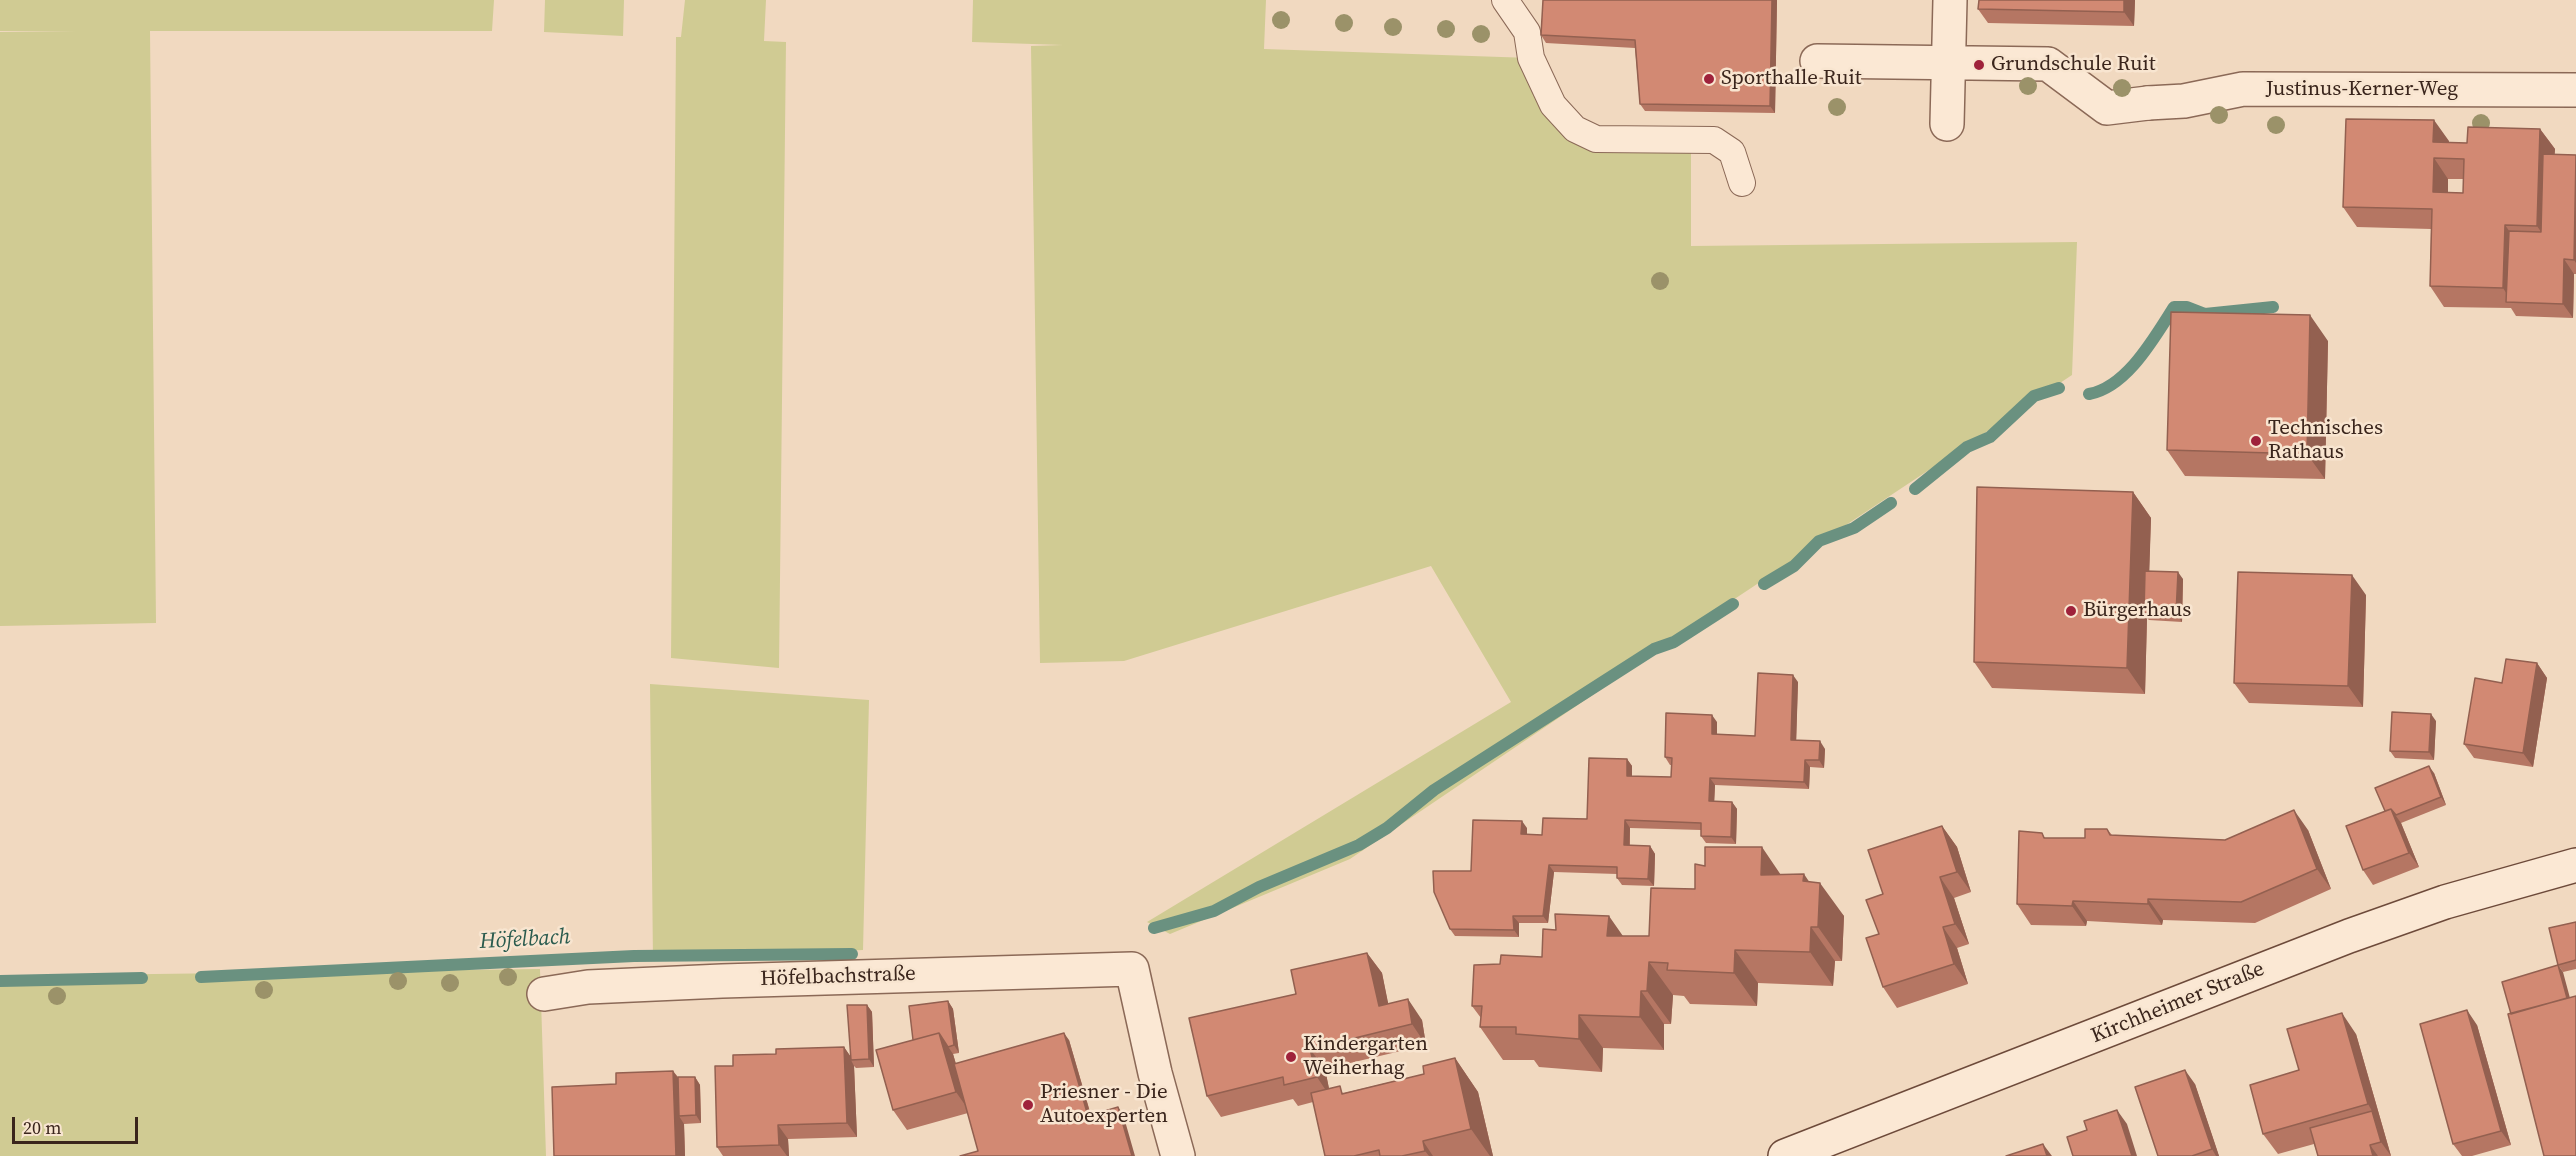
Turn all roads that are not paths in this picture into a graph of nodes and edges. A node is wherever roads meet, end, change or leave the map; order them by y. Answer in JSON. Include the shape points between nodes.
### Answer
{"nodes":[{"id":1,"x":1505,"y":0,"type":"edge"},
{"id":2,"x":1950,"y":0,"type":"edge"},
{"id":3,"x":1817,"y":61,"type":"dead end"},
{"id":4,"x":1949,"y":63,"type":"junction"},
{"id":5,"x":2576,"y":90,"type":"edge"},
{"id":6,"x":1947,"y":124,"type":"dead end"},
{"id":7,"x":1742,"y":183,"type":"dead end"},
{"id":8,"x":2576,"y":865,"type":"edge"},
{"id":9,"x":544,"y":993,"type":"dead end"},
{"id":10,"x":1178,"y":1156,"type":"edge"},
{"id":11,"x":1785,"y":1156,"type":"edge"}],
"edges":[{"from":1,"to":7,"type":"lane","via":[[1527,32],[1532,58],[1553,105],[1575,129],[1596,139],[1713,140],[1732,152]]},
{"from":2,"to":4,"type":"street"},
{"from":3,"to":4,"type":"street"},
{"from":4,"to":5,"type":"street","name":"Justinus-Kerner-Weg","via":[[2048,64],[2106,117],[2148,103],[2242,89]]},
{"from":4,"to":6,"type":"street"},
{"from":8,"to":11,"type":"street","name":"Kirchheimer Straße","via":[[2445,902],[2358,932]]},
{"from":9,"to":10,"type":"street","name":"Höfelbachstraße","via":[[711,981],[1132,969]]}]}
